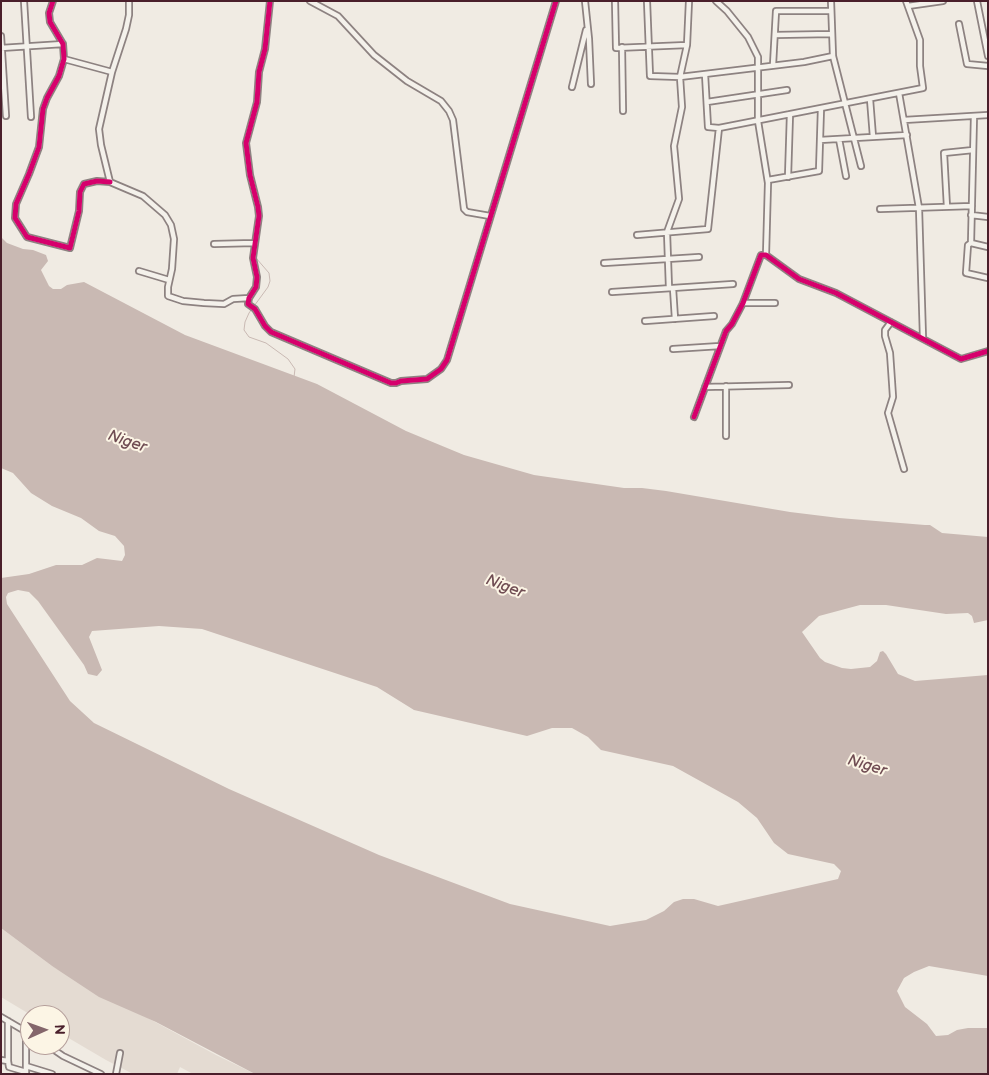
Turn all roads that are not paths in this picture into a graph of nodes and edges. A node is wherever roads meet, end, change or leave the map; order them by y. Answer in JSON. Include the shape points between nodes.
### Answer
{"nodes":[{"id":1,"x":24,"y":1,"type":"edge"},
{"id":2,"x":53,"y":1,"type":"edge"},
{"id":3,"x":129,"y":1,"type":"edge"},
{"id":4,"x":270,"y":1,"type":"edge"},
{"id":5,"x":310,"y":1,"type":"edge"},
{"id":6,"x":556,"y":1,"type":"edge"},
{"id":7,"x":585,"y":1,"type":"edge"},
{"id":8,"x":615,"y":1,"type":"edge"},
{"id":9,"x":647,"y":1,"type":"edge"},
{"id":10,"x":689,"y":1,"type":"edge"},
{"id":11,"x":716,"y":1,"type":"edge"},
{"id":12,"x":831,"y":1,"type":"edge"},
{"id":13,"x":943,"y":1,"type":"edge"},
{"id":14,"x":977,"y":1,"type":"edge"},
{"id":15,"x":935,"y":2,"type":"edge"},
{"id":16,"x":907,"y":4,"type":"edge"},
{"id":17,"x":831,"y":11,"type":"junction"},
{"id":18,"x":959,"y":24,"type":"dead end"},
{"id":19,"x":587,"y":26,"type":"junction"},
{"id":20,"x":832,"y":34,"type":"junction"},
{"id":21,"x":775,"y":35,"type":"junction"},
{"id":22,"x":1,"y":36,"type":"edge"},
{"id":23,"x":63,"y":44,"type":"junction"},
{"id":24,"x":688,"y":45,"type":"junction"},
{"id":25,"x":27,"y":46,"type":"junction"},
{"id":26,"x":649,"y":46,"type":"junction"},
{"id":27,"x":2,"y":48,"type":"edge"},
{"id":28,"x":622,"y":48,"type":"junction"},
{"id":29,"x":833,"y":56,"type":"junction"},
{"id":30,"x":988,"y":56,"type":"edge"},
{"id":31,"x":64,"y":59,"type":"junction"},
{"id":32,"x":773,"y":65,"type":"junction"},
{"id":33,"x":988,"y":66,"type":"edge"},
{"id":34,"x":759,"y":67,"type":"junction"},
{"id":35,"x":112,"y":72,"type":"junction"},
{"id":36,"x":705,"y":74,"type":"junction"},
{"id":37,"x":680,"y":77,"type":"junction"},
{"id":38,"x":591,"y":84,"type":"dead end"},
{"id":39,"x":572,"y":87,"type":"dead end"},
{"id":40,"x":787,"y":90,"type":"dead end"},
{"id":41,"x":899,"y":93,"type":"junction"},
{"id":42,"x":758,"y":94,"type":"junction"},
{"id":43,"x":870,"y":99,"type":"junction"},
{"id":44,"x":707,"y":102,"type":"junction"},
{"id":45,"x":845,"y":104,"type":"junction"},
{"id":46,"x":821,"y":108,"type":"junction"},
{"id":47,"x":623,"y":111,"type":"dead end"},
{"id":48,"x":790,"y":114,"type":"junction"},
{"id":49,"x":988,"y":115,"type":"edge"},
{"id":50,"x":6,"y":116,"type":"dead end"},
{"id":51,"x":974,"y":116,"type":"junction"},
{"id":52,"x":31,"y":117,"type":"dead end"},
{"id":53,"x":904,"y":120,"type":"junction"},
{"id":54,"x":758,"y":121,"type":"junction"},
{"id":55,"x":719,"y":128,"type":"junction"},
{"id":56,"x":906,"y":135,"type":"junction"},
{"id":57,"x":873,"y":137,"type":"junction"},
{"id":58,"x":854,"y":138,"type":"junction"},
{"id":59,"x":839,"y":139,"type":"junction"},
{"id":60,"x":820,"y":140,"type":"junction"},
{"id":61,"x":973,"y":150,"type":"junction"},
{"id":62,"x":861,"y":166,"type":"dead end"},
{"id":63,"x":846,"y":176,"type":"dead end"},
{"id":64,"x":788,"y":177,"type":"junction"},
{"id":65,"x":768,"y":180,"type":"junction"},
{"id":66,"x":110,"y":182,"type":"junction"},
{"id":67,"x":972,"y":206,"type":"junction"},
{"id":68,"x":947,"y":207,"type":"junction"},
{"id":69,"x":919,"y":208,"type":"junction"},
{"id":70,"x":880,"y":209,"type":"dead end"},
{"id":71,"x":972,"y":215,"type":"junction"},
{"id":72,"x":490,"y":216,"type":"junction"},
{"id":73,"x":988,"y":217,"type":"edge"},
{"id":74,"x":666,"y":232,"type":"junction"},
{"id":75,"x":637,"y":235,"type":"dead end"},
{"id":76,"x":254,"y":243,"type":"junction"},
{"id":77,"x":971,"y":243,"type":"junction"},
{"id":78,"x":214,"y":244,"type":"dead end"},
{"id":79,"x":988,"y":247,"type":"edge"},
{"id":80,"x":70,"y":248,"type":"junction"},
{"id":81,"x":68,"y":254,"type":"dead end"},
{"id":82,"x":766,"y":255,"type":"junction"},
{"id":83,"x":699,"y":257,"type":"dead end"},
{"id":84,"x":668,"y":259,"type":"junction"},
{"id":85,"x":604,"y":263,"type":"dead end"},
{"id":86,"x":139,"y":271,"type":"dead end"},
{"id":87,"x":988,"y":278,"type":"edge"},
{"id":88,"x":169,"y":280,"type":"junction"},
{"id":89,"x":733,"y":284,"type":"dead end"},
{"id":90,"x":671,"y":288,"type":"junction"},
{"id":91,"x":612,"y":292,"type":"dead end"},
{"id":92,"x":248,"y":298,"type":"junction"},
{"id":93,"x":743,"y":303,"type":"junction"},
{"id":94,"x":775,"y":303,"type":"dead end"},
{"id":95,"x":714,"y":316,"type":"dead end"},
{"id":96,"x":674,"y":319,"type":"junction"},
{"id":97,"x":645,"y":321,"type":"dead end"},
{"id":98,"x":891,"y":322,"type":"junction"},
{"id":99,"x":923,"y":338,"type":"junction"},
{"id":100,"x":720,"y":346,"type":"junction"},
{"id":101,"x":673,"y":349,"type":"dead end"},
{"id":102,"x":988,"y":351,"type":"edge"},
{"id":103,"x":789,"y":385,"type":"dead end"},
{"id":104,"x":726,"y":386,"type":"junction"},
{"id":105,"x":705,"y":387,"type":"junction"},
{"id":106,"x":694,"y":417,"type":"dead end"},
{"id":107,"x":726,"y":436,"type":"dead end"},
{"id":108,"x":904,"y":469,"type":"dead end"},
{"id":109,"x":1,"y":1016,"type":"edge"},
{"id":110,"x":8,"y":1021,"type":"junction"},
{"id":111,"x":20,"y":1028,"type":"edge"},
{"id":112,"x":120,"y":1053,"type":"dead end"},
{"id":113,"x":27,"y":1055,"type":"edge"},
{"id":114,"x":62,"y":1055,"type":"edge"},
{"id":115,"x":1,"y":1060,"type":"edge"},
{"id":116,"x":8,"y":1061,"type":"junction"},
{"id":117,"x":26,"y":1071,"type":"edge"},
{"id":118,"x":89,"y":1071,"type":"edge"},
{"id":119,"x":52,"y":1074,"type":"edge"},
{"id":120,"x":101,"y":1074,"type":"edge"},
{"id":121,"x":116,"y":1074,"type":"edge"}],
"edges":[{"from":1,"to":25,"type":"street"},
{"from":2,"to":23,"type":"street","via":[[50,22]]},
{"from":3,"to":35,"type":"street","via":[[126,29]]},
{"from":4,"to":76,"type":"street","via":[[257,102],[246,143],[259,216]]},
{"from":5,"to":72,"type":"street","via":[[338,16],[374,55],[407,81],[441,101],[452,120],[464,209]]},
{"from":6,"to":72,"type":"street"},
{"from":7,"to":19,"type":"street"},
{"from":8,"to":28,"type":"street","via":[[616,48]]},
{"from":9,"to":26,"type":"street"},
{"from":10,"to":24,"type":"street"},
{"from":11,"to":34,"type":"street","via":[[748,37],[758,57]]},
{"from":12,"to":17,"type":"street"},
{"from":13,"to":15,"type":"street"},
{"from":14,"to":30,"type":"street"},
{"from":15,"to":16,"type":"street"},
{"from":16,"to":41,"type":"street","via":[[920,40],[923,88]]},
{"from":17,"to":20,"type":"street"},
{"from":17,"to":21,"type":"street","via":[[776,11]]},
{"from":18,"to":33,"type":"street","via":[[967,64]]},
{"from":19,"to":38,"type":"street"},
{"from":19,"to":39,"type":"street"},
{"from":20,"to":21,"type":"street"},
{"from":20,"to":29,"type":"street"},
{"from":21,"to":32,"type":"street"},
{"from":22,"to":27,"type":"street"},
{"from":23,"to":25,"type":"street"},
{"from":23,"to":31,"type":"street"},
{"from":24,"to":26,"type":"street"},
{"from":24,"to":37,"type":"street"},
{"from":25,"to":27,"type":"street"},
{"from":25,"to":52,"type":"street"},
{"from":26,"to":28,"type":"street"},
{"from":26,"to":37,"type":"street","via":[[650,76]]},
{"from":27,"to":50,"type":"street"},
{"from":28,"to":47,"type":"street"},
{"from":29,"to":32,"type":"street"},
{"from":29,"to":45,"type":"street"},
{"from":31,"to":35,"type":"street"},
{"from":31,"to":80,"type":"street","via":[[43,109],[39,147],[16,204],[15,218],[27,236]]},
{"from":32,"to":34,"type":"street"},
{"from":34,"to":36,"type":"street"},
{"from":34,"to":42,"type":"street"},
{"from":35,"to":66,"type":"street","via":[[99,129]]},
{"from":36,"to":37,"type":"street"},
{"from":36,"to":44,"type":"street"},
{"from":37,"to":74,"type":"street","via":[[682,107],[674,146],[679,199]]},
{"from":40,"to":42,"type":"street"},
{"from":41,"to":43,"type":"street"},
{"from":41,"to":53,"type":"street"},
{"from":42,"to":44,"type":"street"},
{"from":42,"to":54,"type":"street"},
{"from":43,"to":45,"type":"street"},
{"from":43,"to":57,"type":"street"},
{"from":44,"to":55,"type":"street","via":[[708,127]]},
{"from":45,"to":46,"type":"street"},
{"from":45,"to":58,"type":"street"},
{"from":46,"to":48,"type":"street"},
{"from":46,"to":60,"type":"street"},
{"from":48,"to":54,"type":"street"},
{"from":48,"to":64,"type":"street"},
{"from":49,"to":51,"type":"street"},
{"from":51,"to":53,"type":"street"},
{"from":51,"to":61,"type":"street"},
{"from":53,"to":56,"type":"street"},
{"from":54,"to":55,"type":"street"},
{"from":54,"to":65,"type":"street"},
{"from":55,"to":74,"type":"street","via":[[708,229]]},
{"from":56,"to":57,"type":"street"},
{"from":56,"to":69,"type":"street"},
{"from":57,"to":58,"type":"street"},
{"from":58,"to":59,"type":"street"},
{"from":58,"to":62,"type":"street"},
{"from":59,"to":60,"type":"street"},
{"from":59,"to":63,"type":"street"},
{"from":60,"to":64,"type":"street","via":[[819,171]]},
{"from":61,"to":67,"type":"street"},
{"from":61,"to":68,"type":"street","via":[[944,153]]},
{"from":64,"to":65,"type":"street"},
{"from":65,"to":82,"type":"street"},
{"from":66,"to":80,"type":"street","via":[[84,184]]},
{"from":66,"to":88,"type":"street","via":[[143,196],[165,215],[174,239]]},
{"from":67,"to":68,"type":"street"},
{"from":67,"to":71,"type":"street"},
{"from":68,"to":69,"type":"street"},
{"from":69,"to":70,"type":"street"},
{"from":69,"to":99,"type":"street"},
{"from":71,"to":73,"type":"street"},
{"from":71,"to":77,"type":"street"},
{"from":72,"to":92,"type":"street","via":[[447,360],[427,379],[391,383],[271,332],[248,304]]},
{"from":74,"to":75,"type":"street"},
{"from":74,"to":84,"type":"street"},
{"from":76,"to":78,"type":"street"},
{"from":76,"to":92,"type":"street","via":[[257,277],[254,291]]},
{"from":77,"to":79,"type":"street"},
{"from":77,"to":87,"type":"street","via":[[966,273]]},
{"from":80,"to":81,"type":"street"},
{"from":82,"to":93,"type":"street","via":[[761,255]]},
{"from":82,"to":98,"type":"street","via":[[799,279],[836,293]]},
{"from":83,"to":84,"type":"street"},
{"from":84,"to":85,"type":"street"},
{"from":84,"to":90,"type":"street"},
{"from":86,"to":88,"type":"street"},
{"from":88,"to":92,"type":"street","via":[[168,296],[183,300],[224,304]]},
{"from":89,"to":90,"type":"street"},
{"from":90,"to":91,"type":"street"},
{"from":90,"to":96,"type":"street"},
{"from":93,"to":94,"type":"street"},
{"from":93,"to":100,"type":"street"},
{"from":95,"to":96,"type":"street"},
{"from":96,"to":97,"type":"street"},
{"from":98,"to":99,"type":"street"},
{"from":98,"to":108,"type":"street","via":[[885,330],[893,397],[888,413]]},
{"from":99,"to":102,"type":"street","via":[[961,359]]},
{"from":100,"to":101,"type":"street"},
{"from":100,"to":105,"type":"street"},
{"from":103,"to":104,"type":"street"},
{"from":104,"to":105,"type":"street"},
{"from":104,"to":107,"type":"street"},
{"from":105,"to":106,"type":"street"},
{"from":109,"to":110,"type":"street"},
{"from":110,"to":111,"type":"street"},
{"from":110,"to":116,"type":"street"},
{"from":112,"to":121,"type":"street"},
{"from":113,"to":117,"type":"street"},
{"from":114,"to":118,"type":"street"},
{"from":115,"to":116,"type":"street"},
{"from":116,"to":117,"type":"street","via":[[9,1067]]},
{"from":117,"to":119,"type":"street"},
{"from":118,"to":120,"type":"street"}]}
